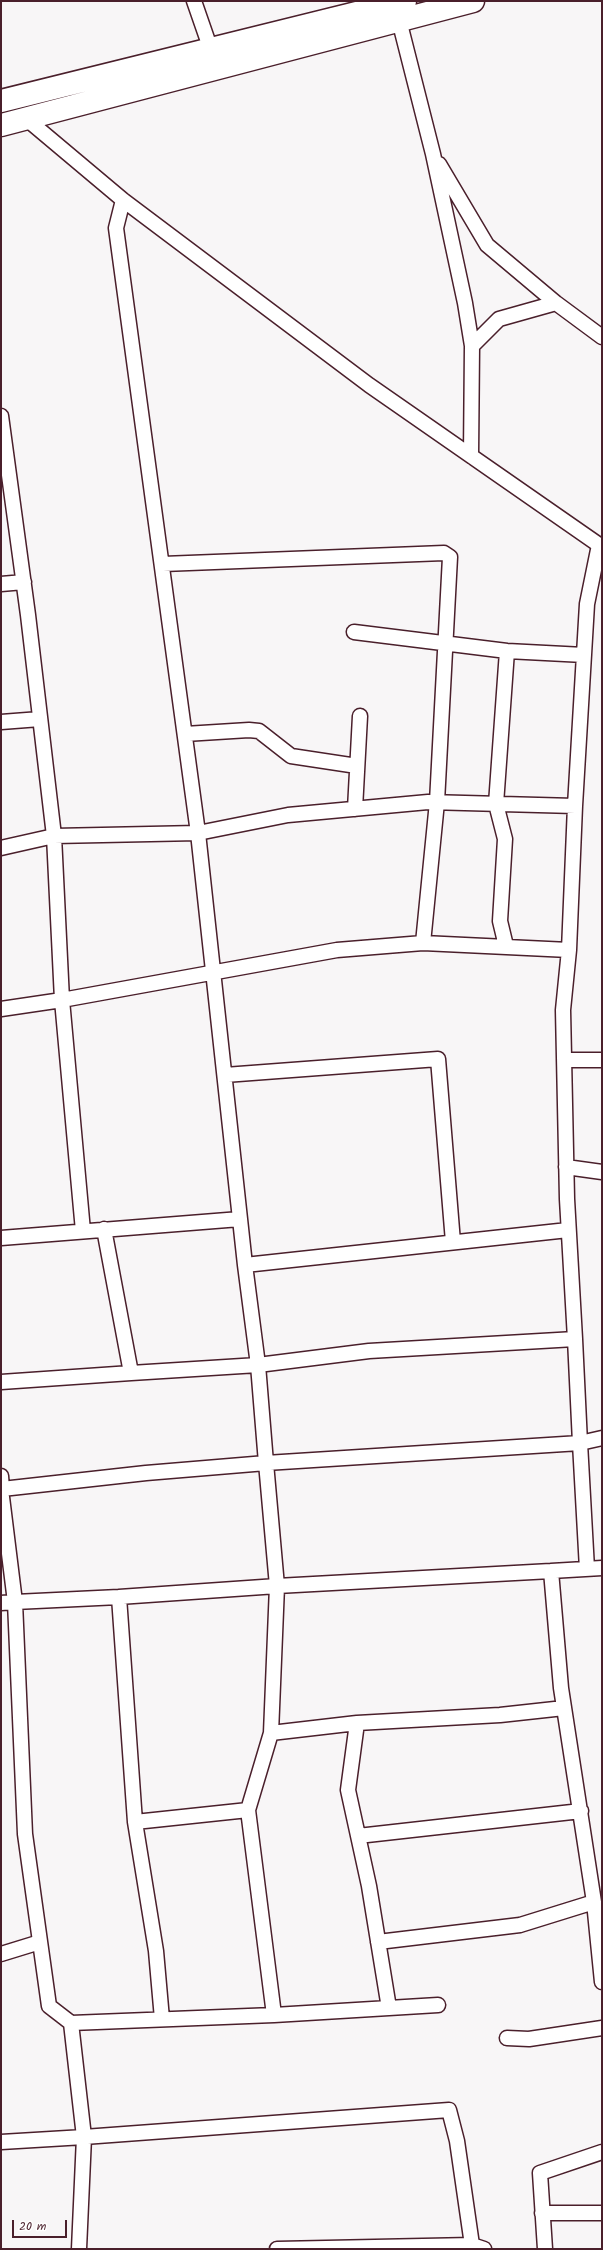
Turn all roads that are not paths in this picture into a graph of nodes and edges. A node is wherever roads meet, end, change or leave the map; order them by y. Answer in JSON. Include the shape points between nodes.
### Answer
{"nodes":[{"id":1,"x":194,"y":1,"type":"edge"},
{"id":2,"x":473,"y":1,"type":"edge"},
{"id":3,"x":373,"y":5,"type":"edge"},
{"id":4,"x":402,"y":11,"type":"edge"},
{"id":5,"x":211,"y":50,"type":"junction"},
{"id":6,"x":4,"y":101,"type":"edge"},
{"id":7,"x":27,"y":119,"type":"junction"},
{"id":8,"x":1,"y":125,"type":"edge"},
{"id":9,"x":433,"y":154,"type":"junction"},
{"id":10,"x":123,"y":200,"type":"junction"},
{"id":11,"x":556,"y":303,"type":"junction"},
{"id":12,"x":602,"y":337,"type":"edge"},
{"id":13,"x":472,"y":346,"type":"junction"},
{"id":14,"x":1,"y":416,"type":"edge"},
{"id":15,"x":471,"y":456,"type":"junction"},
{"id":16,"x":600,"y":546,"type":"edge"},
{"id":17,"x":163,"y":564,"type":"junction"},
{"id":18,"x":24,"y":582,"type":"junction"},
{"id":19,"x":1,"y":584,"type":"edge"},
{"id":20,"x":354,"y":632,"type":"dead end"},
{"id":21,"x":445,"y":644,"type":"junction"},
{"id":22,"x":507,"y":651,"type":"junction"},
{"id":23,"x":584,"y":655,"type":"junction"},
{"id":24,"x":360,"y":716,"type":"dead end"},
{"id":25,"x":40,"y":719,"type":"junction"},
{"id":26,"x":1,"y":722,"type":"edge"},
{"id":27,"x":185,"y":734,"type":"junction"},
{"id":28,"x":357,"y":766,"type":"junction"},
{"id":29,"x":436,"y":802,"type":"junction"},
{"id":30,"x":496,"y":804,"type":"junction"},
{"id":31,"x":575,"y":806,"type":"junction"},
{"id":32,"x":355,"y":809,"type":"junction"},
{"id":33,"x":198,"y":833,"type":"junction"},
{"id":34,"x":54,"y":836,"type":"junction"},
{"id":35,"x":1,"y":848,"type":"edge"},
{"id":36,"x":423,"y":943,"type":"junction"},
{"id":37,"x":506,"y":946,"type":"junction"},
{"id":38,"x":569,"y":950,"type":"junction"},
{"id":39,"x":214,"y":973,"type":"junction"},
{"id":40,"x":62,"y":1000,"type":"junction"},
{"id":41,"x":1,"y":1009,"type":"edge"},
{"id":42,"x":564,"y":1060,"type":"junction"},
{"id":43,"x":602,"y":1060,"type":"edge"},
{"id":44,"x":225,"y":1075,"type":"junction"},
{"id":45,"x":566,"y":1167,"type":"junction"},
{"id":46,"x":602,"y":1172,"type":"edge"},
{"id":47,"x":240,"y":1219,"type":"junction"},
{"id":48,"x":104,"y":1229,"type":"junction"},
{"id":49,"x":568,"y":1230,"type":"junction"},
{"id":50,"x":83,"y":1231,"type":"junction"},
{"id":51,"x":1,"y":1238,"type":"edge"},
{"id":52,"x":454,"y":1242,"type":"junction"},
{"id":53,"x":245,"y":1265,"type":"junction"},
{"id":54,"x":575,"y":1339,"type":"junction"},
{"id":55,"x":258,"y":1365,"type":"junction"},
{"id":56,"x":131,"y":1373,"type":"junction"},
{"id":57,"x":1,"y":1382,"type":"edge"},
{"id":58,"x":602,"y":1438,"type":"edge"},
{"id":59,"x":580,"y":1443,"type":"junction"},
{"id":60,"x":266,"y":1463,"type":"junction"},
{"id":61,"x":1,"y":1484,"type":"edge"},
{"id":62,"x":602,"y":1568,"type":"edge"},
{"id":63,"x":587,"y":1569,"type":"junction"},
{"id":64,"x":551,"y":1572,"type":"junction"},
{"id":65,"x":277,"y":1586,"type":"junction"},
{"id":66,"x":119,"y":1597,"type":"junction"},
{"id":67,"x":8,"y":1602,"type":"edge"},
{"id":68,"x":564,"y":1708,"type":"junction"},
{"id":69,"x":357,"y":1723,"type":"junction"},
{"id":70,"x":271,"y":1733,"type":"junction"},
{"id":71,"x":248,"y":1810,"type":"junction"},
{"id":72,"x":581,"y":1811,"type":"junction"},
{"id":73,"x":135,"y":1822,"type":"junction"},
{"id":74,"x":358,"y":1836,"type":"junction"},
{"id":75,"x":594,"y":1902,"type":"junction"},
{"id":76,"x":599,"y":1917,"type":"edge"},
{"id":77,"x":40,"y":1942,"type":"junction"},
{"id":78,"x":378,"y":1942,"type":"junction"},
{"id":79,"x":1,"y":1954,"type":"edge"},
{"id":80,"x":602,"y":1982,"type":"edge"},
{"id":81,"x":438,"y":2005,"type":"dead end"},
{"id":82,"x":389,"y":2008,"type":"junction"},
{"id":83,"x":274,"y":2015,"type":"junction"},
{"id":84,"x":162,"y":2019,"type":"junction"},
{"id":85,"x":71,"y":2023,"type":"junction"},
{"id":86,"x":602,"y":2028,"type":"edge"},
{"id":87,"x":507,"y":2038,"type":"dead end"},
{"id":88,"x":84,"y":2137,"type":"junction"},
{"id":89,"x":1,"y":2142,"type":"edge"},
{"id":90,"x":602,"y":2152,"type":"edge"},
{"id":91,"x":542,"y":2213,"type":"junction"},
{"id":92,"x":602,"y":2213,"type":"edge"},
{"id":93,"x":478,"y":2247,"type":"edge"},
{"id":94,"x":354,"y":2248,"type":"edge"},
{"id":95,"x":79,"y":2249,"type":"edge"},
{"id":96,"x":276,"y":2249,"type":"edge"},
{"id":97,"x":545,"y":2249,"type":"edge"}],
"edges":[{"from":1,"to":5,"type":"street"},
{"from":2,"to":4,"type":"main road"},
{"from":3,"to":4,"type":"main road"},
{"from":3,"to":5,"type":"main road"},
{"from":4,"to":7,"type":"main road"},
{"from":4,"to":9,"type":"street"},
{"from":5,"to":6,"type":"main road"},
{"from":6,"to":7,"type":"street"},
{"from":7,"to":8,"type":"main road"},
{"from":7,"to":10,"type":"street"},
{"from":9,"to":11,"type":"street","via":[[487,245]]},
{"from":9,"to":13,"type":"street"},
{"from":10,"to":15,"type":"street","via":[[369,385]]},
{"from":10,"to":17,"type":"street","via":[[116,228]]},
{"from":11,"to":12,"type":"street"},
{"from":11,"to":13,"type":"street","via":[[499,319]]},
{"from":13,"to":15,"type":"street"},
{"from":14,"to":18,"type":"street"},
{"from":15,"to":16,"type":"street"},
{"from":16,"to":23,"type":"street","via":[[587,604]]},
{"from":17,"to":21,"type":"street","via":[[444,553],[450,557],[451,563]]},
{"from":17,"to":27,"type":"street"},
{"from":18,"to":19,"type":"street"},
{"from":18,"to":25,"type":"street"},
{"from":20,"to":21,"type":"street"},
{"from":21,"to":22,"type":"street"},
{"from":21,"to":29,"type":"street"},
{"from":22,"to":23,"type":"street"},
{"from":22,"to":30,"type":"street"},
{"from":23,"to":31,"type":"street"},
{"from":24,"to":28,"type":"street"},
{"from":25,"to":26,"type":"street"},
{"from":25,"to":34,"type":"street"},
{"from":27,"to":28,"type":"street","via":[[259,731],[291,756]]},
{"from":27,"to":33,"type":"street"},
{"from":28,"to":32,"type":"street"},
{"from":29,"to":30,"type":"street"},
{"from":29,"to":32,"type":"street"},
{"from":29,"to":36,"type":"street"},
{"from":30,"to":31,"type":"street"},
{"from":30,"to":37,"type":"street","via":[[505,839],[500,921]]},
{"from":31,"to":38,"type":"street"},
{"from":32,"to":33,"type":"street","via":[[288,815]]},
{"from":33,"to":34,"type":"street"},
{"from":33,"to":39,"type":"street"},
{"from":34,"to":35,"type":"street"},
{"from":34,"to":40,"type":"street"},
{"from":36,"to":37,"type":"street"},
{"from":36,"to":39,"type":"street","via":[[338,950]]},
{"from":37,"to":38,"type":"street"},
{"from":38,"to":42,"type":"street","via":[[563,1010]]},
{"from":39,"to":40,"type":"street"},
{"from":39,"to":44,"type":"street"},
{"from":40,"to":41,"type":"street"},
{"from":40,"to":50,"type":"street"},
{"from":42,"to":43,"type":"street"},
{"from":42,"to":45,"type":"street"},
{"from":44,"to":47,"type":"street"},
{"from":44,"to":52,"type":"street","via":[[438,1059]]},
{"from":45,"to":46,"type":"street"},
{"from":45,"to":49,"type":"street"},
{"from":47,"to":48,"type":"street"},
{"from":47,"to":53,"type":"street"},
{"from":48,"to":50,"type":"street"},
{"from":48,"to":56,"type":"street"},
{"from":49,"to":52,"type":"street"},
{"from":49,"to":54,"type":"street"},
{"from":50,"to":51,"type":"street"},
{"from":52,"to":53,"type":"street"},
{"from":53,"to":55,"type":"street"},
{"from":54,"to":55,"type":"street","via":[[369,1351]]},
{"from":54,"to":59,"type":"street"},
{"from":55,"to":56,"type":"street"},
{"from":55,"to":60,"type":"street"},
{"from":56,"to":57,"type":"street"},
{"from":58,"to":59,"type":"street"},
{"from":59,"to":60,"type":"street"},
{"from":59,"to":63,"type":"street"},
{"from":60,"to":61,"type":"street"},
{"from":60,"to":65,"type":"street"},
{"from":61,"to":67,"type":"street"},
{"from":62,"to":63,"type":"street"},
{"from":63,"to":64,"type":"street"},
{"from":64,"to":65,"type":"street"},
{"from":64,"to":68,"type":"street"},
{"from":65,"to":66,"type":"street"},
{"from":65,"to":70,"type":"street"},
{"from":66,"to":67,"type":"street"},
{"from":66,"to":73,"type":"street"},
{"from":67,"to":77,"type":"street","via":[[25,1834]]},
{"from":68,"to":69,"type":"street","via":[[500,1715]]},
{"from":68,"to":72,"type":"street"},
{"from":69,"to":70,"type":"street"},
{"from":69,"to":74,"type":"street","via":[[348,1790]]},
{"from":70,"to":71,"type":"street"},
{"from":71,"to":73,"type":"street"},
{"from":71,"to":83,"type":"street"},
{"from":72,"to":74,"type":"street"},
{"from":72,"to":75,"type":"street"},
{"from":73,"to":84,"type":"street","via":[[156,1951]]},
{"from":74,"to":78,"type":"street"},
{"from":75,"to":76,"type":"street"},
{"from":75,"to":78,"type":"street","via":[[520,1925]]},
{"from":76,"to":80,"type":"street"},
{"from":77,"to":79,"type":"street"},
{"from":77,"to":85,"type":"street","via":[[49,2006]]},
{"from":78,"to":82,"type":"street"},
{"from":81,"to":82,"type":"street"},
{"from":82,"to":83,"type":"street"},
{"from":83,"to":84,"type":"street"},
{"from":84,"to":85,"type":"street"},
{"from":85,"to":88,"type":"street"},
{"from":86,"to":87,"type":"street","via":[[529,2040]]},
{"from":88,"to":89,"type":"street"},
{"from":88,"to":93,"type":"street","via":[[449,2110]]},
{"from":88,"to":95,"type":"street"},
{"from":90,"to":91,"type":"street","via":[[540,2172]]},
{"from":91,"to":92,"type":"street"},
{"from":91,"to":97,"type":"street"},
{"from":93,"to":94,"type":"street"},
{"from":94,"to":96,"type":"street"}]}
